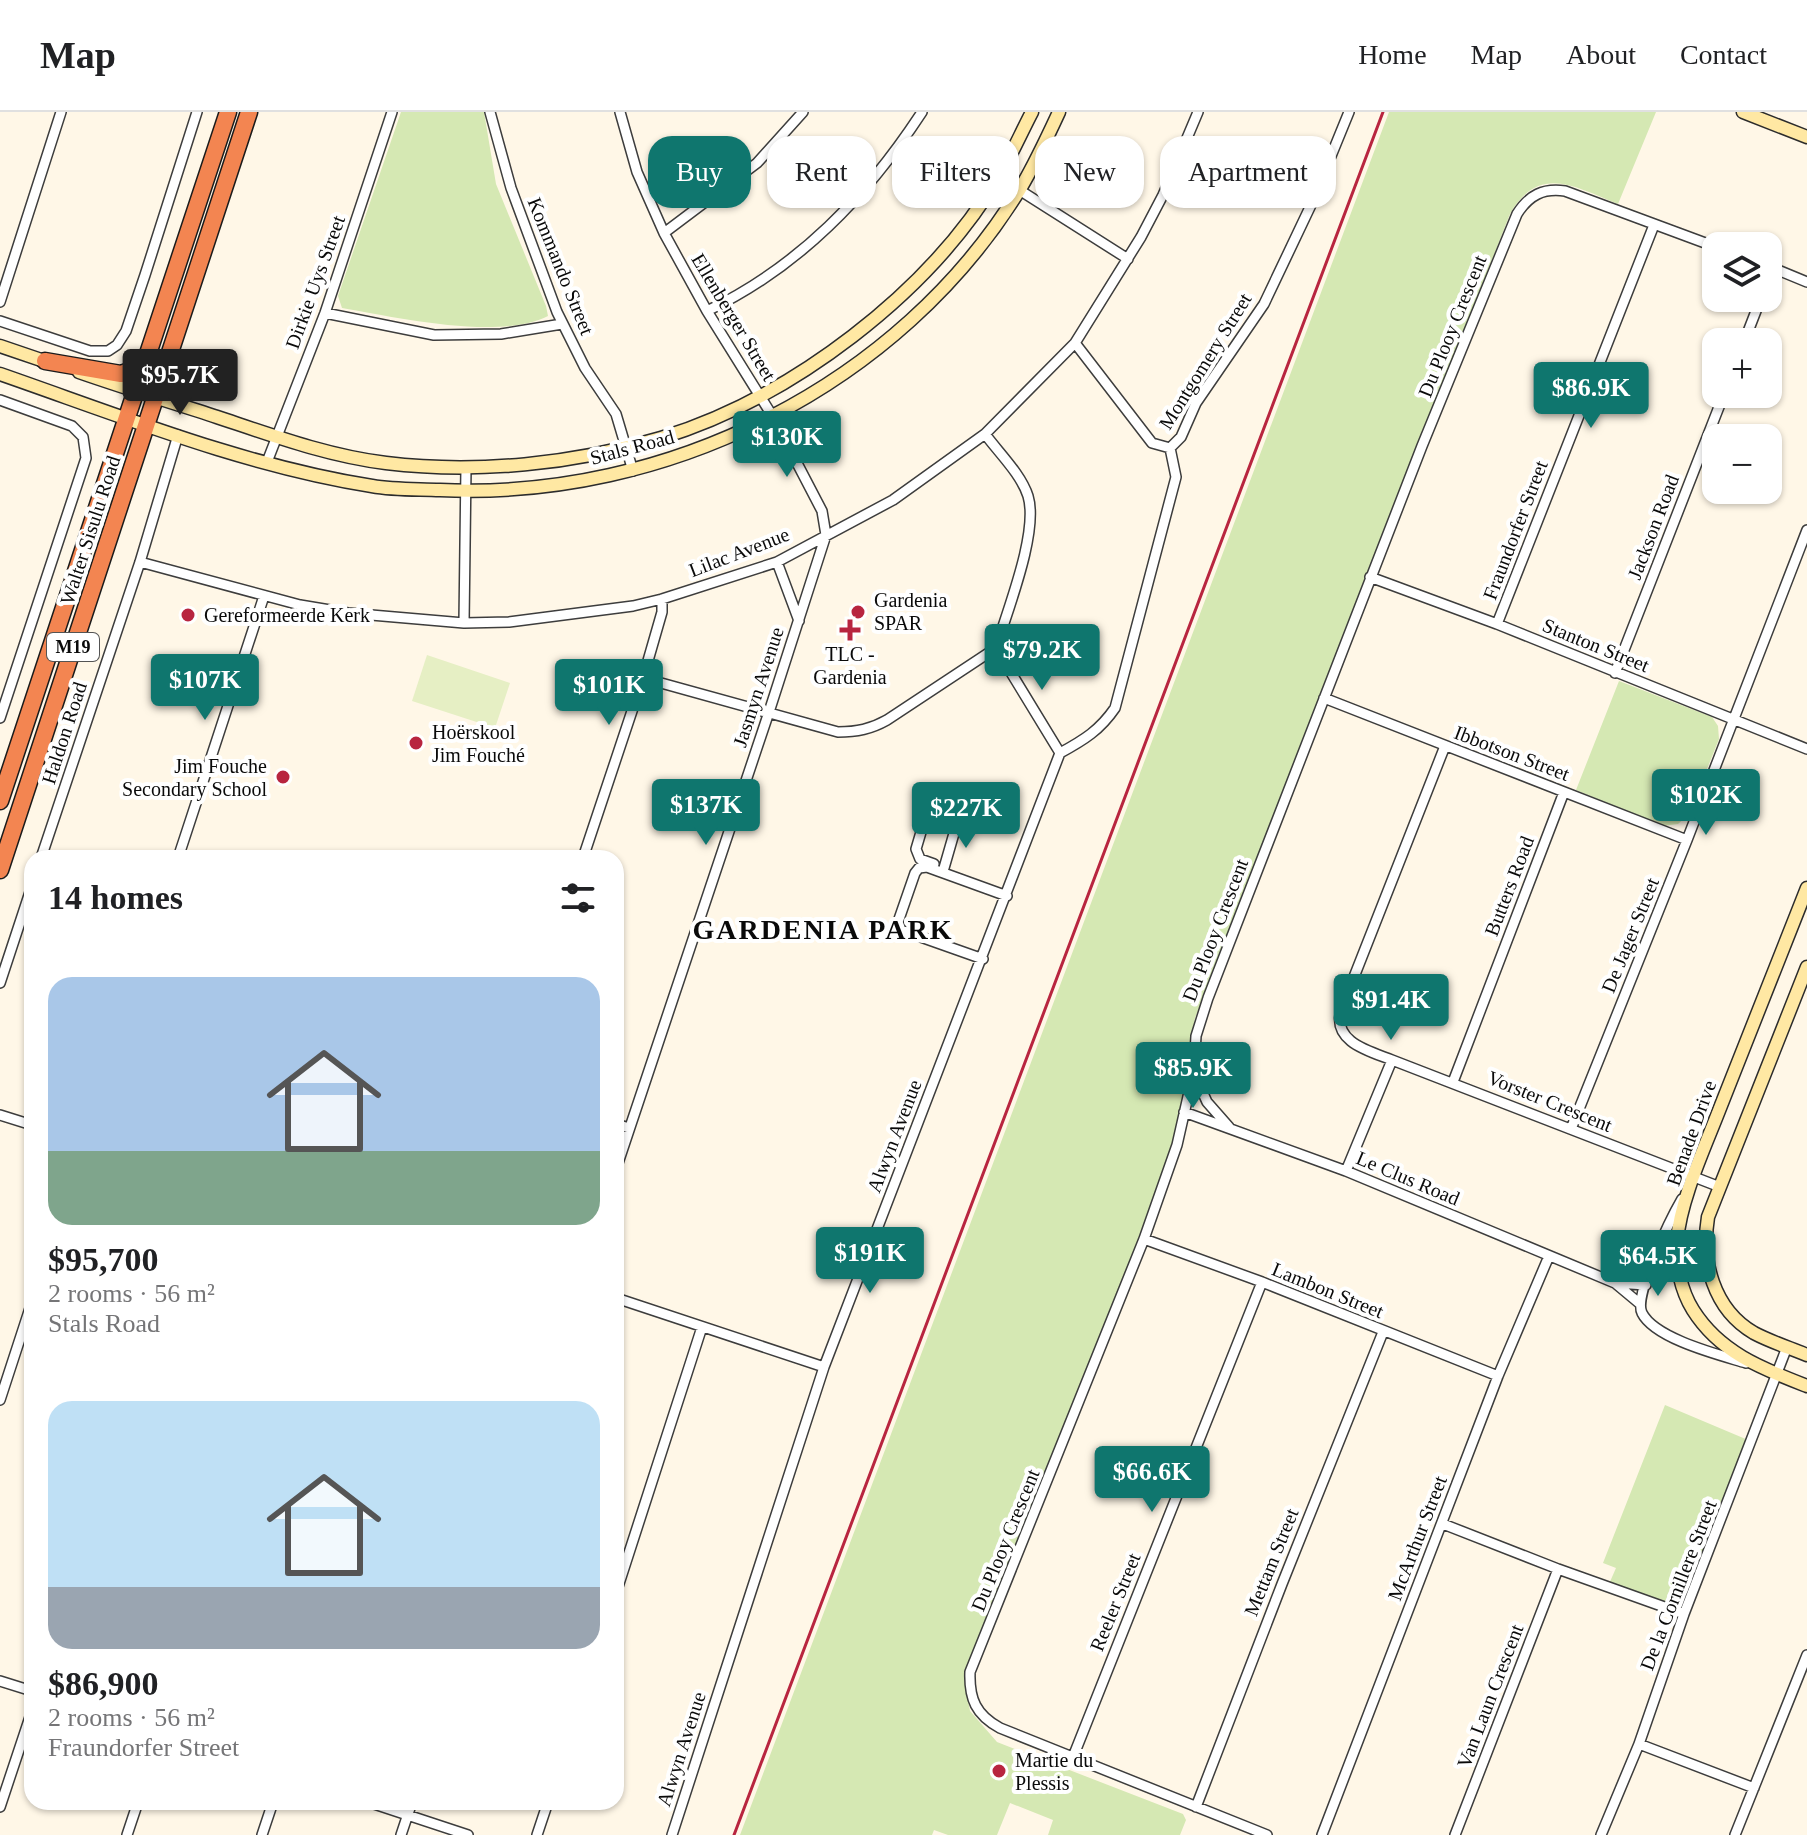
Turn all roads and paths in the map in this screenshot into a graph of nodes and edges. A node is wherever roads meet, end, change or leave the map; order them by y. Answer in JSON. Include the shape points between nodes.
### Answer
{"nodes":[{"id":1,"x":61,"y":112,"type":"edge"},
{"id":2,"x":197,"y":112,"type":"edge"},
{"id":3,"x":228,"y":112,"type":"edge"},
{"id":4,"x":249,"y":112,"type":"edge"},
{"id":5,"x":392,"y":112,"type":"edge"},
{"id":6,"x":490,"y":112,"type":"edge"},
{"id":7,"x":620,"y":112,"type":"edge"},
{"id":8,"x":803,"y":112,"type":"edge"},
{"id":9,"x":922,"y":112,"type":"edge"},
{"id":10,"x":1032,"y":112,"type":"edge"},
{"id":11,"x":1059,"y":112,"type":"edge"},
{"id":12,"x":1198,"y":112,"type":"edge"},
{"id":13,"x":1349,"y":112,"type":"edge"},
{"id":14,"x":1743,"y":112,"type":"edge"},
{"id":15,"x":1807,"y":137,"type":"edge"},
{"id":16,"x":1019,"y":138,"type":"edge"},
{"id":17,"x":220,"y":139,"type":"junction"},
{"id":18,"x":238,"y":145,"type":"junction"},
{"id":19,"x":1019,"y":190,"type":"joint"},
{"id":20,"x":977,"y":208,"type":"edge"},
{"id":21,"x":1006,"y":208,"type":"edge"},
{"id":22,"x":1654,"y":225,"type":"junction"},
{"id":23,"x":664,"y":233,"type":"junction"},
{"id":24,"x":189,"y":235,"type":"junction"},
{"id":25,"x":206,"y":240,"type":"junction"},
{"id":26,"x":1702,"y":242,"type":"edge"},
{"id":27,"x":1128,"y":259,"type":"junction"},
{"id":28,"x":1782,"y":272,"type":"edge"},
{"id":29,"x":1807,"y":282,"type":"edge"},
{"id":30,"x":0,"y":302,"type":"edge"},
{"id":31,"x":707,"y":311,"type":"junction"},
{"id":32,"x":325,"y":313,"type":"junction"},
{"id":33,"x":0,"y":321,"type":"edge"},
{"id":34,"x":562,"y":324,"type":"junction"},
{"id":35,"x":1075,"y":343,"type":"junction"},
{"id":36,"x":0,"y":346,"type":"edge"},
{"id":37,"x":148,"y":353,"type":"junction"},
{"id":38,"x":45,"y":361,"type":"junction"},
{"id":39,"x":0,"y":374,"type":"edge"},
{"id":40,"x":135,"y":392,"type":"junction"},
{"id":41,"x":760,"y":396,"type":"junction"},
{"id":42,"x":155,"y":398,"type":"junction"},
{"id":43,"x":0,"y":400,"type":"edge"},
{"id":44,"x":1719,"y":408,"type":"edge"},
{"id":45,"x":773,"y":417,"type":"junction"},
{"id":46,"x":126,"y":418,"type":"junction"},
{"id":47,"x":145,"y":424,"type":"junction"},
{"id":48,"x":985,"y":434,"type":"junction"},
{"id":49,"x":178,"y":435,"type":"junction"},
{"id":50,"x":276,"y":437,"type":"junction"},
{"id":51,"x":625,"y":446,"type":"junction"},
{"id":52,"x":1170,"y":448,"type":"junction"},
{"id":53,"x":267,"y":462,"type":"junction"},
{"id":54,"x":466,"y":467,"type":"junction"},
{"id":55,"x":633,"y":471,"type":"junction"},
{"id":56,"x":466,"y":491,"type":"junction"},
{"id":57,"x":1807,"y":530,"type":"edge"},
{"id":58,"x":826,"y":535,"type":"junction"},
{"id":59,"x":140,"y":562,"type":"junction"},
{"id":60,"x":777,"y":562,"type":"junction"},
{"id":61,"x":1370,"y":577,"type":"junction"},
{"id":62,"x":264,"y":596,"type":"junction"},
{"id":63,"x":662,"y":599,"type":"junction"},
{"id":64,"x":799,"y":621,"type":"junction"},
{"id":65,"x":464,"y":623,"type":"junction"},
{"id":66,"x":1497,"y":624,"type":"junction"},
{"id":67,"x":996,"y":648,"type":"junction"},
{"id":68,"x":1615,"y":673,"type":"junction"},
{"id":69,"x":643,"y":678,"type":"junction"},
{"id":70,"x":1324,"y":698,"type":"junction"},
{"id":71,"x":769,"y":712,"type":"junction"},
{"id":72,"x":0,"y":718,"type":"edge"},
{"id":73,"x":1732,"y":718,"type":"junction"},
{"id":74,"x":1445,"y":746,"type":"junction"},
{"id":75,"x":1807,"y":749,"type":"edge"},
{"id":76,"x":1060,"y":753,"type":"junction"},
{"id":77,"x":1564,"y":792,"type":"junction"},
{"id":78,"x":0,"y":801,"type":"edge"},
{"id":79,"x":929,"y":805,"type":"dead end"},
{"id":80,"x":957,"y":823,"type":"dead end"},
{"id":81,"x":1687,"y":840,"type":"junction"},
{"id":82,"x":44,"y":850,"type":"edge"},
{"id":83,"x":181,"y":850,"type":"edge"},
{"id":84,"x":586,"y":850,"type":"edge"},
{"id":85,"x":944,"y":868,"type":"junction"},
{"id":86,"x":0,"y":870,"type":"edge"},
{"id":87,"x":1807,"y":888,"type":"edge"},
{"id":88,"x":1008,"y":893,"type":"junction"},
{"id":89,"x":24,"y":910,"type":"edge"},
{"id":90,"x":983,"y":959,"type":"junction"},
{"id":91,"x":1807,"y":967,"type":"edge"},
{"id":92,"x":0,"y":983,"type":"edge"},
{"id":93,"x":1392,"y":1060,"type":"junction"},
{"id":94,"x":1194,"y":1070,"type":"junction"},
{"id":95,"x":1453,"y":1082,"type":"junction"},
{"id":96,"x":1184,"y":1112,"type":"junction"},
{"id":97,"x":0,"y":1115,"type":"edge"},
{"id":98,"x":24,"y":1122,"type":"edge"},
{"id":99,"x":624,"y":1126,"type":"edge"},
{"id":100,"x":629,"y":1128,"type":"junction"},
{"id":101,"x":1571,"y":1129,"type":"junction"},
{"id":102,"x":1231,"y":1130,"type":"junction"},
{"id":103,"x":624,"y":1144,"type":"edge"},
{"id":104,"x":1346,"y":1171,"type":"junction"},
{"id":105,"x":1694,"y":1177,"type":"junction"},
{"id":106,"x":1720,"y":1187,"type":"junction"},
{"id":107,"x":1144,"y":1239,"type":"junction"},
{"id":108,"x":1549,"y":1256,"type":"junction"},
{"id":109,"x":1262,"y":1282,"type":"junction"},
{"id":110,"x":1615,"y":1283,"type":"junction"},
{"id":111,"x":1646,"y":1285,"type":"junction"},
{"id":112,"x":624,"y":1301,"type":"edge"},
{"id":113,"x":1639,"y":1303,"type":"junction"},
{"id":114,"x":702,"y":1327,"type":"junction"},
{"id":115,"x":1383,"y":1332,"type":"junction"},
{"id":116,"x":24,"y":1337,"type":"edge"},
{"id":117,"x":1787,"y":1347,"type":"junction"},
{"id":118,"x":1807,"y":1355,"type":"edge"},
{"id":119,"x":824,"y":1367,"type":"junction"},
{"id":120,"x":1757,"y":1367,"type":"junction"},
{"id":121,"x":1777,"y":1374,"type":"junction"},
{"id":122,"x":1498,"y":1376,"type":"junction"},
{"id":123,"x":1807,"y":1386,"type":"edge"},
{"id":124,"x":0,"y":1400,"type":"edge"},
{"id":125,"x":1443,"y":1524,"type":"junction"},
{"id":126,"x":624,"y":1568,"type":"edge"},
{"id":127,"x":1558,"y":1569,"type":"junction"},
{"id":128,"x":1684,"y":1614,"type":"junction"},
{"id":129,"x":1807,"y":1655,"type":"edge"},
{"id":130,"x":0,"y":1681,"type":"edge"},
{"id":131,"x":24,"y":1688,"type":"edge"},
{"id":132,"x":24,"y":1733,"type":"edge"},
{"id":133,"x":1639,"y":1744,"type":"junction"},
{"id":134,"x":1073,"y":1757,"type":"junction"},
{"id":135,"x":1754,"y":1788,"type":"junction"},
{"id":136,"x":2,"y":1795,"type":"edge"},
{"id":137,"x":0,"y":1807,"type":"edge"},
{"id":138,"x":1196,"y":1807,"type":"junction"},
{"id":139,"x":135,"y":1810,"type":"edge"},
{"id":140,"x":270,"y":1810,"type":"edge"},
{"id":141,"x":393,"y":1810,"type":"edge"},
{"id":142,"x":410,"y":1810,"type":"edge"},
{"id":143,"x":545,"y":1810,"type":"edge"},
{"id":144,"x":408,"y":1815,"type":"junction"},
{"id":145,"x":127,"y":1835,"type":"edge"},
{"id":146,"x":262,"y":1835,"type":"edge"},
{"id":147,"x":401,"y":1835,"type":"edge"},
{"id":148,"x":468,"y":1835,"type":"edge"},
{"id":149,"x":537,"y":1835,"type":"edge"},
{"id":150,"x":672,"y":1835,"type":"edge"},
{"id":151,"x":1267,"y":1835,"type":"edge"},
{"id":152,"x":1322,"y":1835,"type":"edge"},
{"id":153,"x":1455,"y":1835,"type":"edge"},
{"id":154,"x":1601,"y":1835,"type":"edge"},
{"id":155,"x":1735,"y":1835,"type":"edge"}],
"edges":[{"from":1,"to":30,"type":"street"},
{"from":2,"to":33,"type":"street","via":[[117,345],[90,351]]},
{"from":3,"to":17,"type":"highway","name":"Walter Sisulu Road","number":"M19"},
{"from":4,"to":18,"type":"highway","name":"Walter Sisulu Road","number":"M19"},
{"from":5,"to":32,"type":"street","name":"Dirkie Uys Street"},
{"from":6,"to":34,"type":"street","name":"Kommando Street","via":[[511,188]]},
{"from":7,"to":23,"type":"street","name":"Ellenberger Street","via":[[637,172]]},
{"from":8,"to":23,"type":"street","via":[[757,163]]},
{"from":9,"to":31,"type":"street","via":[[871,184],[823,232],[767,277]]},
{"from":10,"to":16,"type":"street","name":"Stals Road"},
{"from":11,"to":19,"type":"street","name":"Stals Road"},
{"from":12,"to":27,"type":"street","name":"Lilac Avenue","via":[[1163,195]]},
{"from":13,"to":52,"type":"street","name":"Montgomery Street","via":[[1264,304]]},
{"from":14,"to":15,"type":"street"},
{"from":17,"to":18,"type":"highway"},
{"from":17,"to":24,"type":"highway","name":"Walter Sisulu Road","number":"M19"},
{"from":18,"to":25,"type":"highway","name":"Walter Sisulu Road","number":"M19"},
{"from":19,"to":27,"type":"street"},
{"from":20,"to":41,"type":"street","name":"Stals Road","via":[[896,300]]},
{"from":21,"to":45,"type":"street","name":"Stals Road","via":[[970,257],[898,330],[852,368]]},
{"from":22,"to":26,"type":"street","name":"Du Plooy Crescent"},
{"from":22,"to":61,"type":"street","name":"Du Plooy Crescent","via":[[1565,191],[1541,191],[1524,203]]},
{"from":22,"to":66,"type":"street","name":"Fraundorfer Street"},
{"from":23,"to":31,"type":"street","name":"Ellenberger Street"},
{"from":24,"to":25,"type":"highway"},
{"from":24,"to":37,"type":"highway","name":"Walter Sisulu Road","number":"M19"},
{"from":25,"to":42,"type":"highway","name":"Walter Sisulu Road","number":"M19"},
{"from":27,"to":35,"type":"street","name":"Lilac Avenue"},
{"from":28,"to":29,"type":"street"},
{"from":31,"to":41,"type":"street","name":"Ellenberger Street"},
{"from":32,"to":34,"type":"street","via":[[434,335],[501,334]]},
{"from":32,"to":50,"type":"street","name":"Dirkie Uys Street"},
{"from":34,"to":51,"type":"street","name":"Kommando Street","via":[[616,414]]},
{"from":35,"to":48,"type":"street","name":"Lilac Avenue"},
{"from":35,"to":52,"type":"street","via":[[1152,443]]},
{"from":36,"to":38,"type":"street","name":"Stals Road"},
{"from":37,"to":38,"type":"highway","via":[[134,369],[121,374]]},
{"from":37,"to":40,"type":"highway","name":"Walter Sisulu Road","number":"M19"},
{"from":38,"to":40,"type":"street","name":"Stals Road"},
{"from":39,"to":46,"type":"street","name":"Stals Road"},
{"from":40,"to":42,"type":"street","name":"Stals Road"},
{"from":40,"to":46,"type":"highway","name":"Walter Sisulu Road","number":"M19"},
{"from":41,"to":45,"type":"street","name":"Ellenberger Street"},
{"from":41,"to":51,"type":"street","name":"Stals Road","via":[[661,438]]},
{"from":42,"to":47,"type":"highway","name":"Walter Sisulu Road","number":"M19"},
{"from":42,"to":50,"type":"street","name":"Stals Road"},
{"from":43,"to":72,"type":"street","via":[[72,426],[83,437],[86,458]]},
{"from":44,"to":68,"type":"street","name":"Jackson Road"},
{"from":45,"to":55,"type":"street","name":"Stals Road"},
{"from":45,"to":58,"type":"street","name":"Ellenberger Street","via":[[822,511]]},
{"from":46,"to":47,"type":"street","name":"Stals Road"},
{"from":46,"to":78,"type":"highway","name":"Walter Sisulu Road","number":"M19"},
{"from":47,"to":49,"type":"street","name":"Stals Road"},
{"from":47,"to":86,"type":"highway","name":"Walter Sisulu Road","number":"M19"},
{"from":48,"to":58,"type":"street","name":"Lilac Avenue","via":[[893,500]]},
{"from":48,"to":67,"type":"street","via":[[1023,487],[1030,516]]},
{"from":49,"to":53,"type":"street","name":"Stals Road"},
{"from":49,"to":59,"type":"street","name":"Haldon Road"},
{"from":50,"to":53,"type":"street","name":"Dirkie Uys Street"},
{"from":50,"to":54,"type":"street","name":"Stals Road","via":[[386,463]]},
{"from":51,"to":54,"type":"street","name":"Stals Road","via":[[579,457]]},
{"from":51,"to":55,"type":"street","name":"Kommando Street"},
{"from":52,"to":76,"type":"street","name":"Montgomery Street","via":[[1176,477],[1115,708],[1089,738]]},
{"from":53,"to":56,"type":"street","name":"Stals Road","via":[[373,487]]},
{"from":54,"to":56,"type":"street"},
{"from":55,"to":56,"type":"street","name":"Stals Road","via":[[541,488]]},
{"from":56,"to":65,"type":"street"},
{"from":57,"to":73,"type":"street","name":"De Jager Street"},
{"from":58,"to":60,"type":"street","name":"Lilac Avenue"},
{"from":58,"to":64,"type":"street","name":"Jasmyn Avenue"},
{"from":59,"to":62,"type":"street","name":"Lilac Avenue"},
{"from":59,"to":82,"type":"street","name":"Haldon Road"},
{"from":60,"to":63,"type":"street","name":"Lilac Avenue"},
{"from":60,"to":64,"type":"street"},
{"from":61,"to":66,"type":"street","name":"Stanton Street"},
{"from":61,"to":70,"type":"street","name":"Du Plooy Crescent"},
{"from":62,"to":65,"type":"street","name":"Lilac Avenue","via":[[348,613]]},
{"from":62,"to":83,"type":"street"},
{"from":63,"to":65,"type":"street","name":"Lilac Avenue","via":[[557,617]]},
{"from":63,"to":69,"type":"street"},
{"from":64,"to":71,"type":"street","name":"Jasmyn Avenue"},
{"from":66,"to":68,"type":"street","name":"Stanton Street"},
{"from":67,"to":71,"type":"street","via":[[864,730],[838,732]]},
{"from":67,"to":76,"type":"street"},
{"from":68,"to":73,"type":"street","name":"Stanton Street"},
{"from":69,"to":71,"type":"street"},
{"from":69,"to":84,"type":"street"},
{"from":70,"to":74,"type":"street","name":"Ibbotson Street"},
{"from":70,"to":94,"type":"street","name":"Du Plooy Crescent","via":[[1201,1017]]},
{"from":71,"to":100,"type":"street","name":"Jasmyn Avenue"},
{"from":73,"to":75,"type":"street","name":"Stanton Street"},
{"from":73,"to":81,"type":"street","name":"De Jager Street"},
{"from":74,"to":77,"type":"street","name":"Ibbotson Street"},
{"from":74,"to":93,"type":"street","name":"Vorster Crescent","via":[[1339,1018],[1350,1041]]},
{"from":76,"to":88,"type":"street","name":"Alwyn Avenue"},
{"from":77,"to":81,"type":"street","name":"Ibbotson Street"},
{"from":77,"to":95,"type":"street","name":"Butters Road"},
{"from":79,"to":85,"type":"street","via":[[917,855]]},
{"from":80,"to":85,"type":"street"},
{"from":81,"to":101,"type":"street","name":"De Jager Street"},
{"from":85,"to":88,"type":"street"},
{"from":87,"to":105,"type":"street","name":"Benade Drive"},
{"from":88,"to":90,"type":"street","name":"Alwyn Avenue"},
{"from":88,"to":90,"type":"street","via":[[927,867],[915,873],[898,922],[901,930]]},
{"from":89,"to":92,"type":"street"},
{"from":90,"to":119,"type":"street","name":"Alwyn Avenue"},
{"from":91,"to":106,"type":"street"},
{"from":93,"to":95,"type":"street","name":"Vorster Crescent"},
{"from":93,"to":104,"type":"street"},
{"from":94,"to":96,"type":"street","name":"Du Plooy Crescent"},
{"from":94,"to":102,"type":"street","via":[[1207,1102]]},
{"from":95,"to":101,"type":"street","name":"Vorster Crescent"},
{"from":96,"to":102,"type":"street","name":"Le Clus Road"},
{"from":96,"to":107,"type":"street","name":"Du Plooy Crescent"},
{"from":97,"to":98,"type":"street"},
{"from":99,"to":100,"type":"street"},
{"from":100,"to":103,"type":"street","name":"Jasmyn Avenue"},
{"from":101,"to":105,"type":"street","name":"Vorster Crescent"},
{"from":102,"to":104,"type":"street","name":"Le Clus Road"},
{"from":104,"to":108,"type":"street","name":"Le Clus Road"},
{"from":105,"to":106,"type":"street","name":"Vorster Crescent"},
{"from":105,"to":111,"type":"street","via":[[1665,1230]]},
{"from":105,"to":120,"type":"street","name":"Benade Drive","via":[[1677,1239],[1683,1286],[1710,1331]]},
{"from":106,"to":117,"type":"street","via":[[1705,1236],[1715,1289],[1737,1320]]},
{"from":107,"to":109,"type":"street","name":"Lambon Street"},
{"from":107,"to":134,"type":"street","name":"Du Plooy Crescent","via":[[970,1672],[971,1698],[987,1721]]},
{"from":108,"to":110,"type":"street","name":"Le Clus Road"},
{"from":108,"to":122,"type":"street","name":"McArthur Street"},
{"from":109,"to":115,"type":"street","name":"Lambon Street"},
{"from":109,"to":134,"type":"street","name":"Reeler Street"},
{"from":110,"to":111,"type":"street","name":"Le Clus Road"},
{"from":110,"to":113,"type":"street","name":"Le Clus Road"},
{"from":111,"to":113,"type":"street"},
{"from":112,"to":114,"type":"street"},
{"from":113,"to":120,"type":"street","name":"Le Clus Road","via":[[1659,1330]]},
{"from":114,"to":119,"type":"street"},
{"from":114,"to":126,"type":"street"},
{"from":115,"to":122,"type":"street","name":"Lambon Street"},
{"from":115,"to":138,"type":"street","name":"Mettam Street"},
{"from":116,"to":124,"type":"street"},
{"from":117,"to":118,"type":"street"},
{"from":117,"to":121,"type":"street","name":"De la Cornillere Street"},
{"from":119,"to":150,"type":"street","name":"Alwyn Avenue"},
{"from":120,"to":121,"type":"street","name":"Benade Drive"},
{"from":121,"to":123,"type":"street","name":"Benade Drive"},
{"from":121,"to":128,"type":"street","name":"De la Cornillere Street"},
{"from":122,"to":125,"type":"street","name":"McArthur Street"},
{"from":125,"to":127,"type":"street"},
{"from":125,"to":152,"type":"street","name":"McArthur Street"},
{"from":127,"to":128,"type":"street"},
{"from":127,"to":153,"type":"street","name":"Van Laun Crescent"},
{"from":128,"to":133,"type":"street","name":"De la Cornillere Street"},
{"from":129,"to":135,"type":"street"},
{"from":130,"to":131,"type":"street"},
{"from":132,"to":136,"type":"street"},
{"from":133,"to":135,"type":"street"},
{"from":133,"to":154,"type":"street","name":"De la Cornillere Street"},
{"from":134,"to":138,"type":"street","name":"Du Plooy Crescent"},
{"from":135,"to":155,"type":"street"},
{"from":136,"to":137,"type":"street"},
{"from":138,"to":151,"type":"street","name":"Du Plooy Crescent"},
{"from":139,"to":145,"type":"street"},
{"from":140,"to":146,"type":"street"},
{"from":141,"to":144,"type":"street"},
{"from":142,"to":144,"type":"street"},
{"from":143,"to":149,"type":"street"},
{"from":144,"to":147,"type":"street"},
{"from":144,"to":148,"type":"street"}]}
